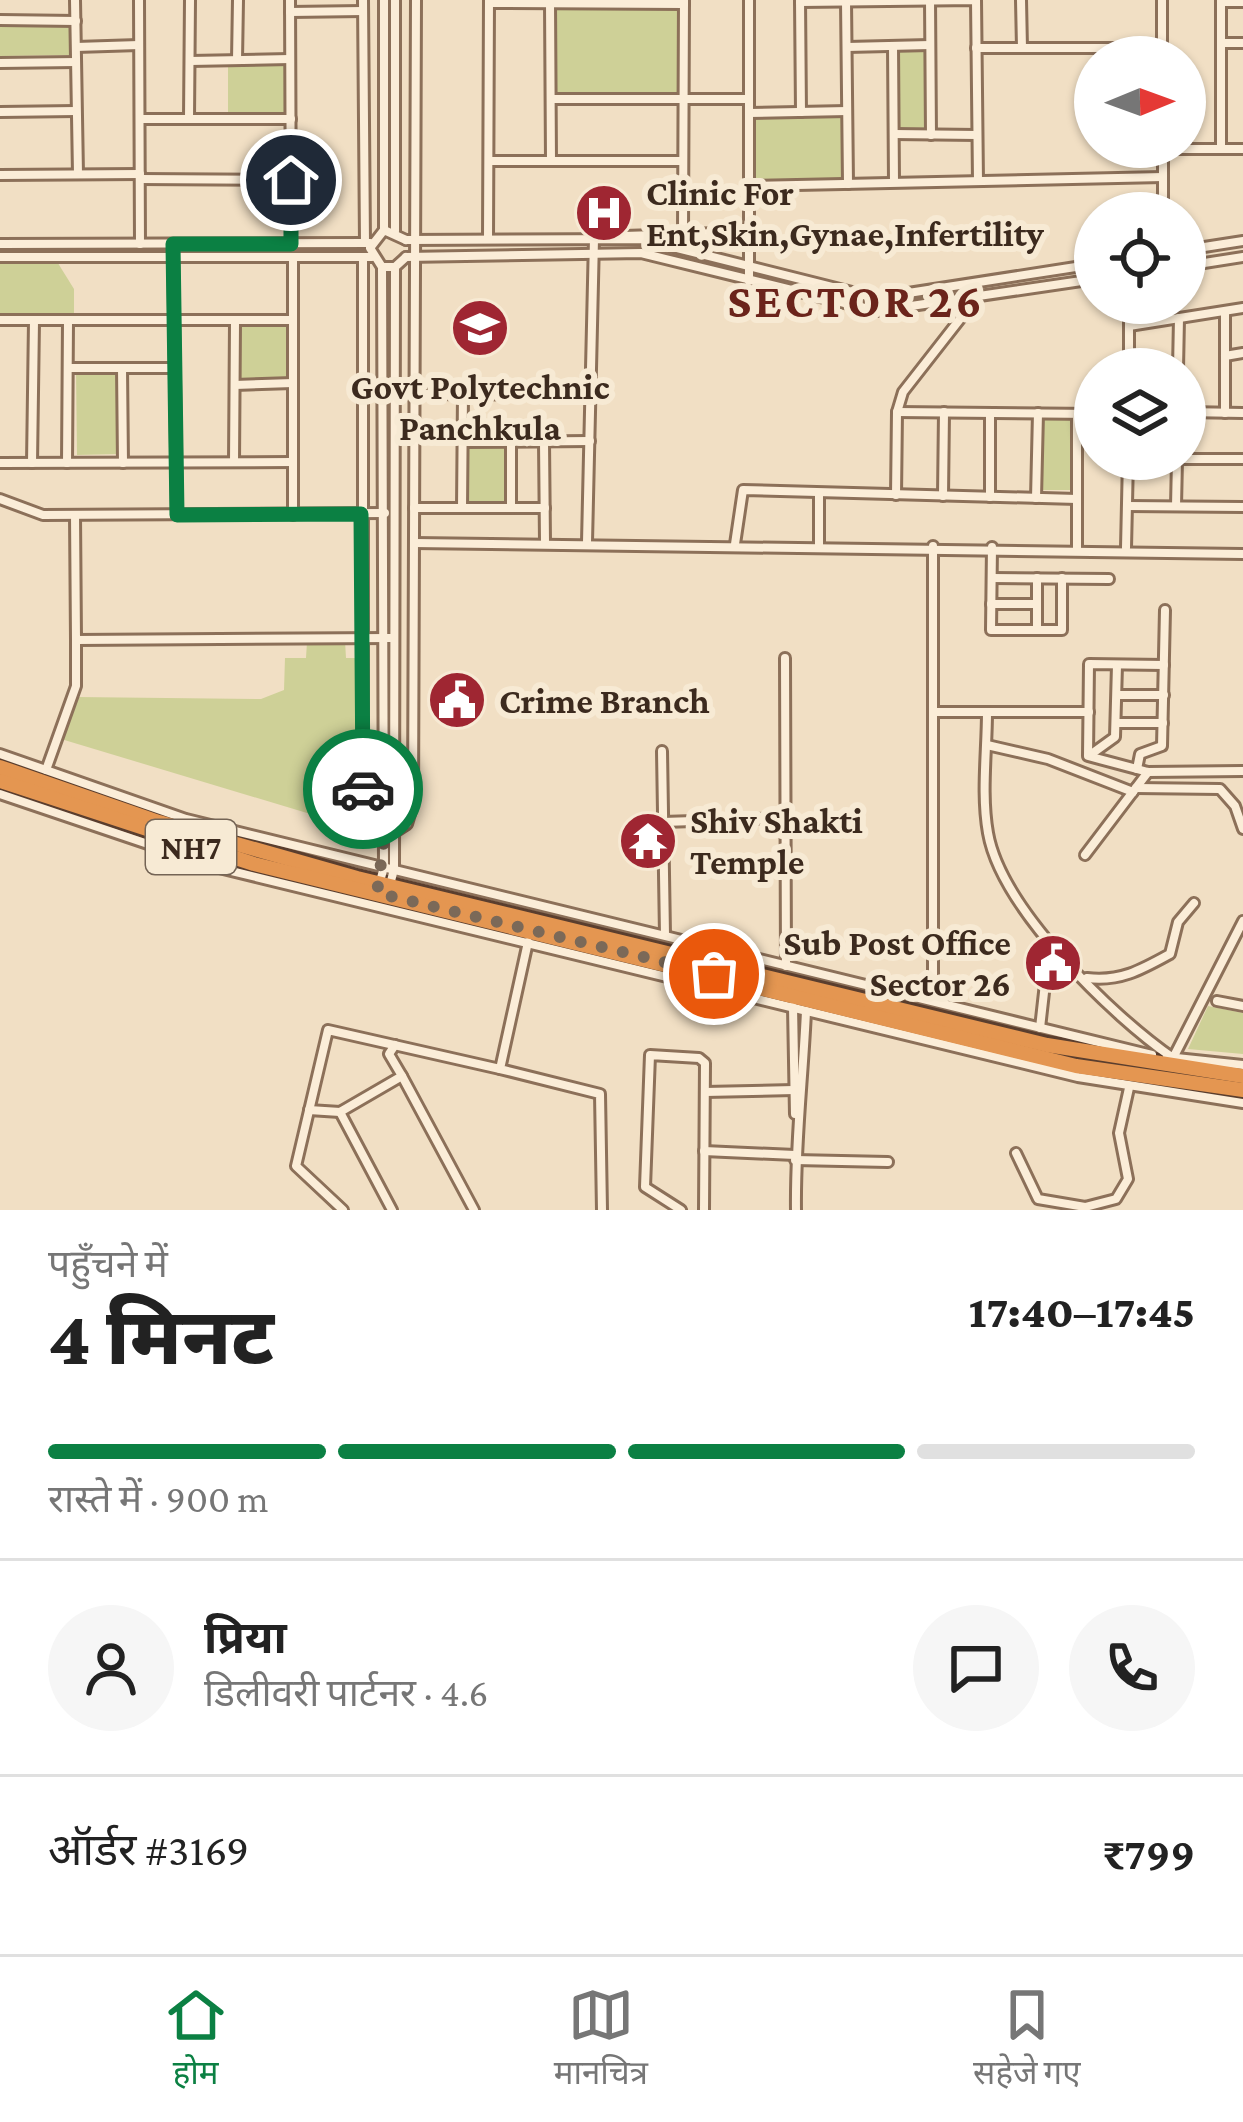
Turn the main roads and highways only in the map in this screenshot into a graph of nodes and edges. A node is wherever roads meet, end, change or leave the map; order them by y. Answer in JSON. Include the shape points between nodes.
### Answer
{"nodes":[{"id":1,"x":0,"y":767,"type":"edge"},
{"id":2,"x":0,"y":781,"type":"edge"},
{"id":3,"x":385,"y":882,"type":"junction"},
{"id":4,"x":1243,"y":1076,"type":"edge"},
{"id":5,"x":1243,"y":1090,"type":"edge"}],
"edges":[{"from":1,"to":3,"type":"highway","number":"NH7","via":[[159,822]]},
{"from":2,"to":3,"type":"highway","number":"NH7","via":[[177,843]]},
{"from":3,"to":4,"type":"highway","number":"NH7","via":[[1047,1045]]},
{"from":3,"to":5,"type":"highway","number":"NH7","via":[[1076,1066]]}]}
